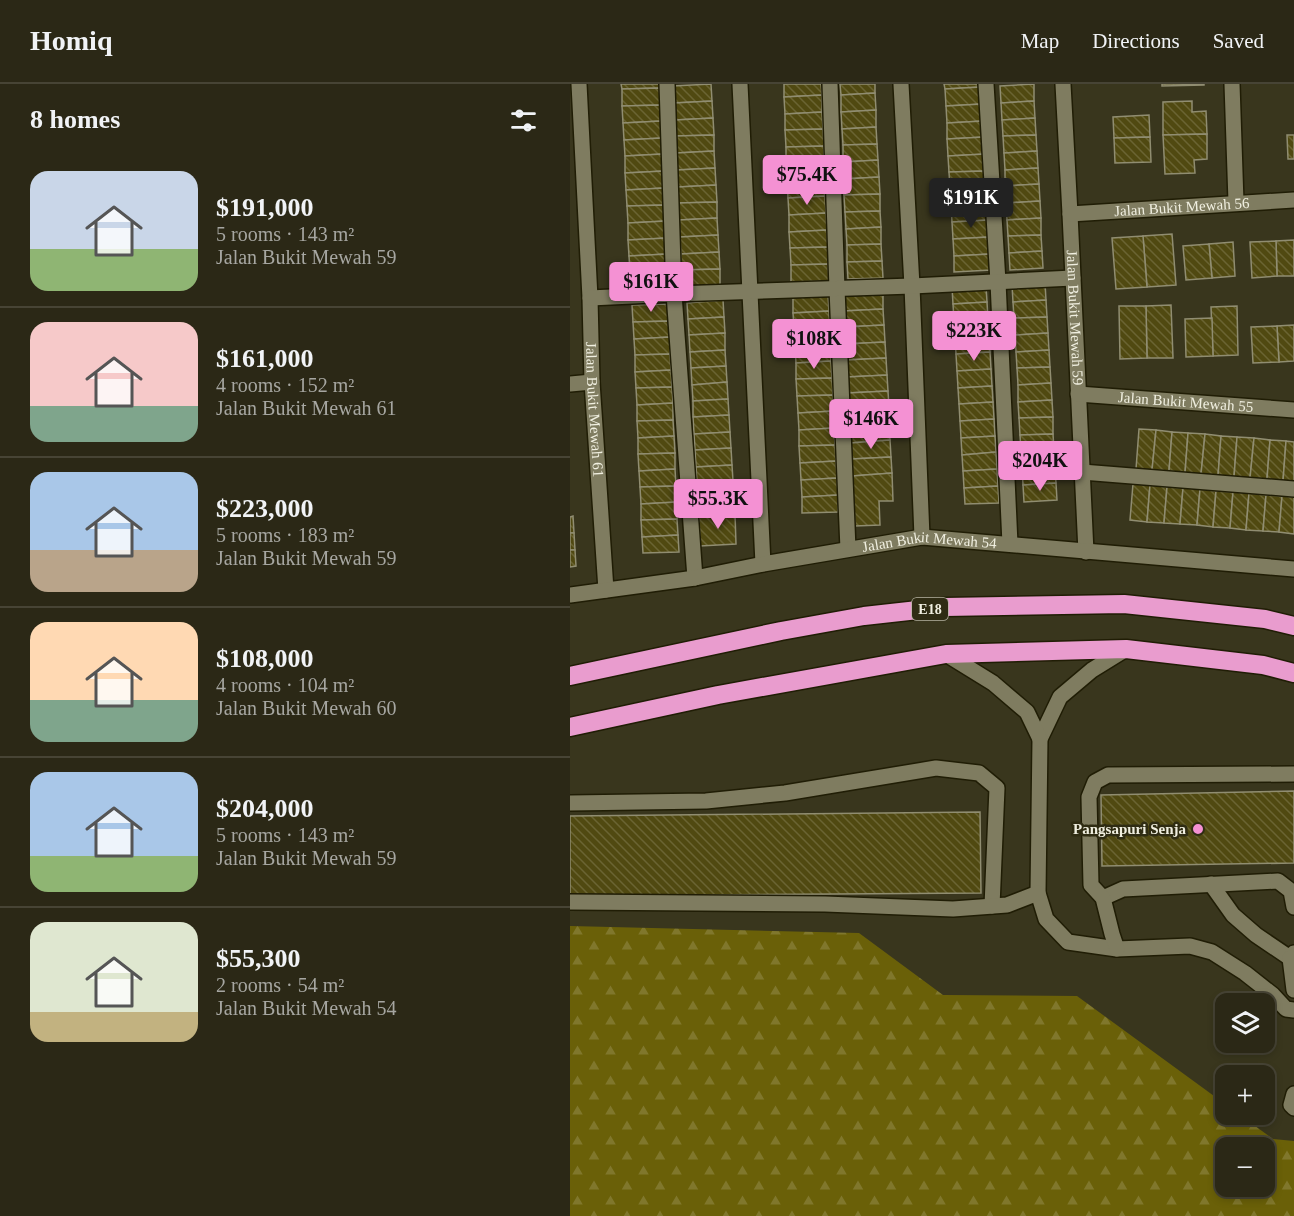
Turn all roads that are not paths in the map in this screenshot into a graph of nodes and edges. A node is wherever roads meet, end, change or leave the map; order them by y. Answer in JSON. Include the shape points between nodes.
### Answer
{"nodes":[{"id":1,"x":579,"y":84,"type":"edge"},
{"id":2,"x":667,"y":84,"type":"edge"},
{"id":3,"x":740,"y":84,"type":"edge"},
{"id":4,"x":830,"y":84,"type":"edge"},
{"id":5,"x":901,"y":84,"type":"edge"},
{"id":6,"x":986,"y":84,"type":"edge"},
{"id":7,"x":1063,"y":84,"type":"edge"},
{"id":8,"x":1232,"y":84,"type":"edge"},
{"id":9,"x":1294,"y":200,"type":"edge"},
{"id":10,"x":1236,"y":202,"type":"junction"},
{"id":11,"x":1070,"y":214,"type":"junction"},
{"id":12,"x":1073,"y":278,"type":"junction"},
{"id":13,"x":998,"y":282,"type":"junction"},
{"id":14,"x":912,"y":286,"type":"junction"},
{"id":15,"x":837,"y":289,"type":"junction"},
{"id":16,"x":749,"y":292,"type":"junction"},
{"id":17,"x":674,"y":294,"type":"junction"},
{"id":18,"x":590,"y":298,"type":"junction"},
{"id":19,"x":592,"y":382,"type":"junction"},
{"id":20,"x":570,"y":384,"type":"edge"},
{"id":21,"x":1078,"y":394,"type":"junction"},
{"id":22,"x":1294,"y":410,"type":"edge"},
{"id":23,"x":1082,"y":472,"type":"junction"},
{"id":24,"x":1294,"y":489,"type":"edge"},
{"id":25,"x":922,"y":537,"type":"junction"},
{"id":26,"x":1010,"y":544,"type":"junction"},
{"id":27,"x":848,"y":549,"type":"junction"},
{"id":28,"x":1086,"y":552,"type":"junction"},
{"id":29,"x":763,"y":564,"type":"junction"},
{"id":30,"x":1294,"y":568,"type":"edge"},
{"id":31,"x":695,"y":578,"type":"junction"},
{"id":32,"x":606,"y":590,"type":"junction"},
{"id":33,"x":570,"y":595,"type":"edge"},
{"id":34,"x":1294,"y":626,"type":"edge"},
{"id":35,"x":1126,"y":649,"type":"junction"},
{"id":36,"x":946,"y":654,"type":"junction"},
{"id":37,"x":1294,"y":674,"type":"edge"},
{"id":38,"x":570,"y":676,"type":"edge"},
{"id":39,"x":570,"y":727,"type":"edge"},
{"id":40,"x":1040,"y":739,"type":"junction"},
{"id":41,"x":1294,"y":774,"type":"edge"},
{"id":42,"x":570,"y":803,"type":"edge"},
{"id":43,"x":1211,"y":885,"type":"junction"},
{"id":44,"x":1038,"y":894,"type":"junction"},
{"id":45,"x":1103,"y":898,"type":"junction"},
{"id":46,"x":570,"y":902,"type":"edge"},
{"id":47,"x":992,"y":906,"type":"junction"},
{"id":48,"x":1294,"y":907,"type":"edge"},
{"id":49,"x":1117,"y":949,"type":"junction"},
{"id":50,"x":1292,"y":956,"type":"edge"},
{"id":51,"x":1294,"y":990,"type":"edge"},
{"id":52,"x":1294,"y":1010,"type":"edge"},
{"id":53,"x":1294,"y":1094,"type":"edge"},
{"id":54,"x":1294,"y":1108,"type":"edge"}],
"edges":[{"from":1,"to":18,"type":"street","name":"Jalan Bukit Mewah 61"},
{"from":2,"to":17,"type":"street"},
{"from":3,"to":16,"type":"street"},
{"from":4,"to":15,"type":"street"},
{"from":5,"to":14,"type":"street"},
{"from":6,"to":13,"type":"street"},
{"from":7,"to":11,"type":"street","name":"Jalan Bukit Mewah 59"},
{"from":8,"to":10,"type":"street"},
{"from":9,"to":10,"type":"street","name":"Jalan Bukit Mewah 56"},
{"from":10,"to":11,"type":"street","name":"Jalan Bukit Mewah 56"},
{"from":11,"to":12,"type":"street","name":"Jalan Bukit Mewah 59"},
{"from":12,"to":13,"type":"street"},
{"from":12,"to":21,"type":"street","name":"Jalan Bukit Mewah 59"},
{"from":13,"to":14,"type":"street"},
{"from":13,"to":26,"type":"street"},
{"from":14,"to":15,"type":"street"},
{"from":14,"to":25,"type":"street"},
{"from":15,"to":16,"type":"street"},
{"from":15,"to":27,"type":"street"},
{"from":16,"to":17,"type":"street"},
{"from":16,"to":29,"type":"street"},
{"from":17,"to":18,"type":"street"},
{"from":17,"to":31,"type":"street"},
{"from":18,"to":19,"type":"street","name":"Jalan Bukit Mewah 61"},
{"from":19,"to":20,"type":"street"},
{"from":19,"to":32,"type":"street","name":"Jalan Bukit Mewah 61"},
{"from":21,"to":22,"type":"street","name":"Jalan Bukit Mewah 55"},
{"from":21,"to":23,"type":"street","name":"Jalan Bukit Mewah 59"},
{"from":23,"to":24,"type":"street"},
{"from":23,"to":28,"type":"street","name":"Jalan Bukit Mewah 59"},
{"from":25,"to":26,"type":"street","name":"Jalan Bukit Mewah 54"},
{"from":25,"to":27,"type":"street","name":"Jalan Bukit Mewah 54"},
{"from":26,"to":28,"type":"street","name":"Jalan Bukit Mewah 54"},
{"from":27,"to":29,"type":"street","name":"Jalan Bukit Mewah 54"},
{"from":28,"to":30,"type":"street","name":"Jalan Bukit Mewah 54"},
{"from":29,"to":31,"type":"street","name":"Jalan Bukit Mewah 54"},
{"from":31,"to":32,"type":"street","name":"Jalan Bukit Mewah 54"},
{"from":32,"to":33,"type":"street","name":"Jalan Bukit Mewah 54"},
{"from":34,"to":38,"type":"highway","number":"E18","via":[[1265,619],[1124,604],[945,607],[781,631]]},
{"from":35,"to":36,"type":"highway"},
{"from":35,"to":37,"type":"highway","via":[[1263,665]]},
{"from":35,"to":40,"type":"street","via":[[1092,670],[1060,697]]},
{"from":36,"to":39,"type":"highway"},
{"from":36,"to":40,"type":"street","via":[[1027,712]]},
{"from":40,"to":44,"type":"street"},
{"from":41,"to":45,"type":"street","via":[[1108,774],[1095,782],[1089,797],[1091,885]]},
{"from":42,"to":47,"type":"street","via":[[706,801],[785,793],[936,768],[980,773],[997,788]]},
{"from":43,"to":45,"type":"street","via":[[1123,889]]},
{"from":43,"to":48,"type":"street","via":[[1278,881],[1291,891]]},
{"from":43,"to":50,"type":"street","via":[[1233,915],[1256,935]]},
{"from":44,"to":47,"type":"street"},
{"from":44,"to":49,"type":"street","via":[[1046,919],[1068,942]]},
{"from":45,"to":49,"type":"street"},
{"from":46,"to":47,"type":"street","via":[[953,909]]},
{"from":49,"to":52,"type":"street","via":[[1190,946],[1212,952],[1245,973],[1286,1009]]},
{"from":50,"to":51,"type":"street"},
{"from":53,"to":54,"type":"street"}]}
